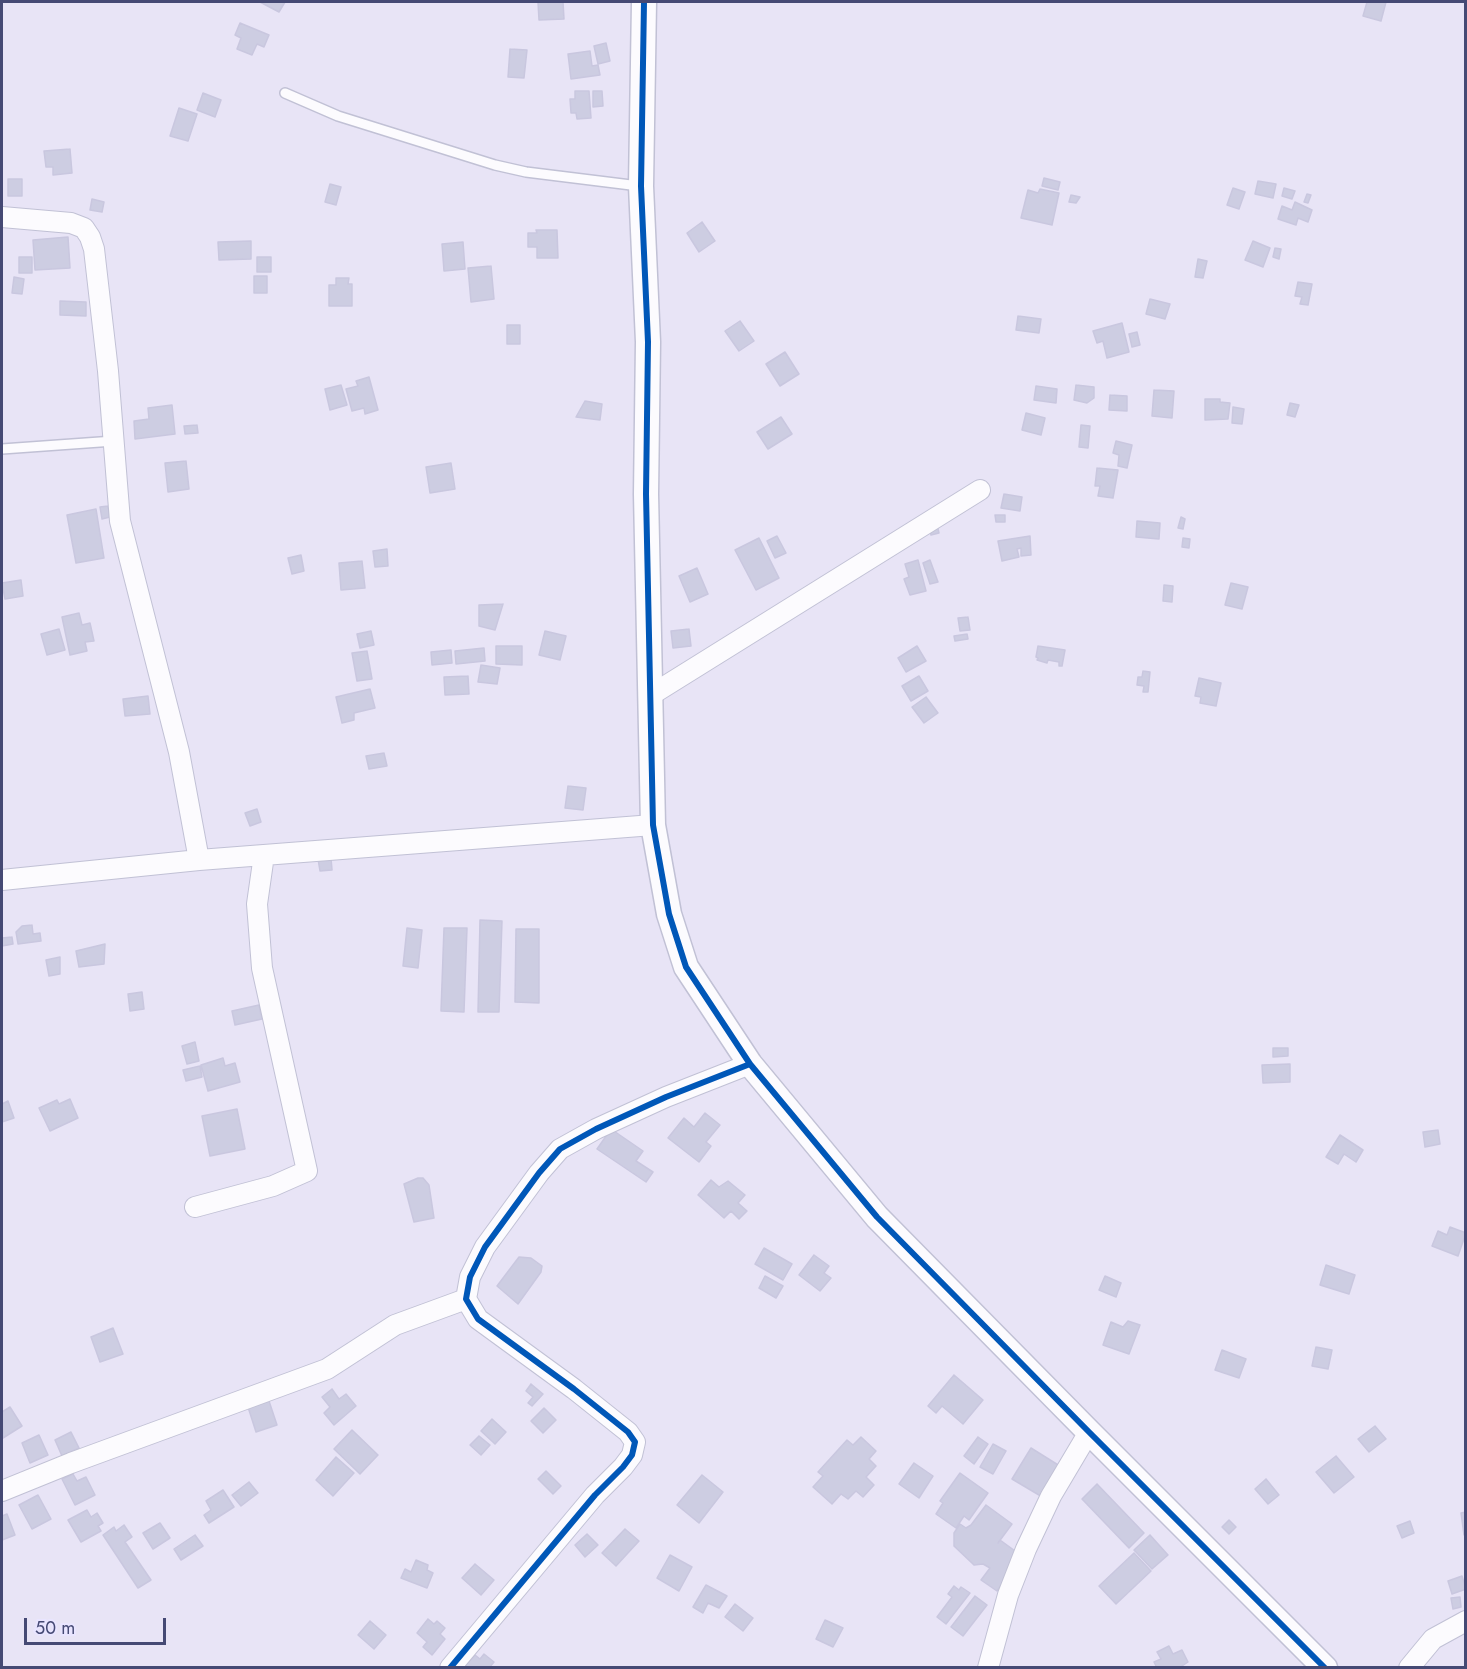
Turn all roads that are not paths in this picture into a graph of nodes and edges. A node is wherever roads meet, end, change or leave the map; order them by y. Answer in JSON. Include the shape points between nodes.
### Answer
{"nodes":[{"id":1,"x":644,"y":2,"type":"edge"},
{"id":2,"x":285,"y":93,"type":"dead end"},
{"id":3,"x":641,"y":186,"type":"junction"},
{"id":4,"x":2,"y":217,"type":"edge"},
{"id":5,"x":114,"y":441,"type":"junction"},
{"id":6,"x":2,"y":448,"type":"edge"},
{"id":7,"x":980,"y":490,"type":"dead end"},
{"id":8,"x":651,"y":695,"type":"junction"},
{"id":9,"x":653,"y":825,"type":"junction"},
{"id":10,"x":264,"y":855,"type":"junction"},
{"id":11,"x":199,"y":860,"type":"junction"},
{"id":12,"x":2,"y":880,"type":"edge"},
{"id":13,"x":750,"y":1064,"type":"junction"},
{"id":14,"x":195,"y":1206,"type":"dead end"},
{"id":15,"x":466,"y":1299,"type":"junction"},
{"id":16,"x":1089,"y":1432,"type":"junction"},
{"id":17,"x":2,"y":1491,"type":"edge"},
{"id":18,"x":1466,"y":1621,"type":"edge"},
{"id":19,"x":450,"y":1668,"type":"edge"},
{"id":20,"x":988,"y":1668,"type":"edge"},
{"id":21,"x":1325,"y":1668,"type":"edge"},
{"id":22,"x":1409,"y":1668,"type":"edge"}],
"edges":[{"from":1,"to":3,"type":"street"},
{"from":2,"to":3,"type":"lane","via":[[338,116],[495,165]]},
{"from":3,"to":8,"type":"street","via":[[648,342],[646,494]]},
{"from":4,"to":5,"type":"street","via":[[72,223],[84,228],[90,237]]},
{"from":5,"to":6,"type":"lane"},
{"from":5,"to":11,"type":"street","via":[[120,520],[179,752]]},
{"from":7,"to":8,"type":"street"},
{"from":8,"to":9,"type":"street"},
{"from":9,"to":10,"type":"street"},
{"from":9,"to":13,"type":"street","via":[[669,914],[686,967]]},
{"from":10,"to":11,"type":"street"},
{"from":10,"to":14,"type":"street","via":[[257,904],[262,968],[307,1171],[273,1186]]},
{"from":11,"to":12,"type":"street"},
{"from":13,"to":15,"type":"street","via":[[666,1097],[560,1149],[485,1247],[470,1277]]},
{"from":13,"to":16,"type":"street","via":[[876,1217]]},
{"from":15,"to":17,"type":"street","via":[[395,1325],[327,1369]]},
{"from":15,"to":19,"type":"street","via":[[478,1319],[574,1389],[635,1442],[623,1467]]},
{"from":16,"to":20,"type":"street","via":[[1026,1549],[1008,1595]]},
{"from":16,"to":21,"type":"street"},
{"from":18,"to":22,"type":"street","via":[[1433,1639]]}]}
